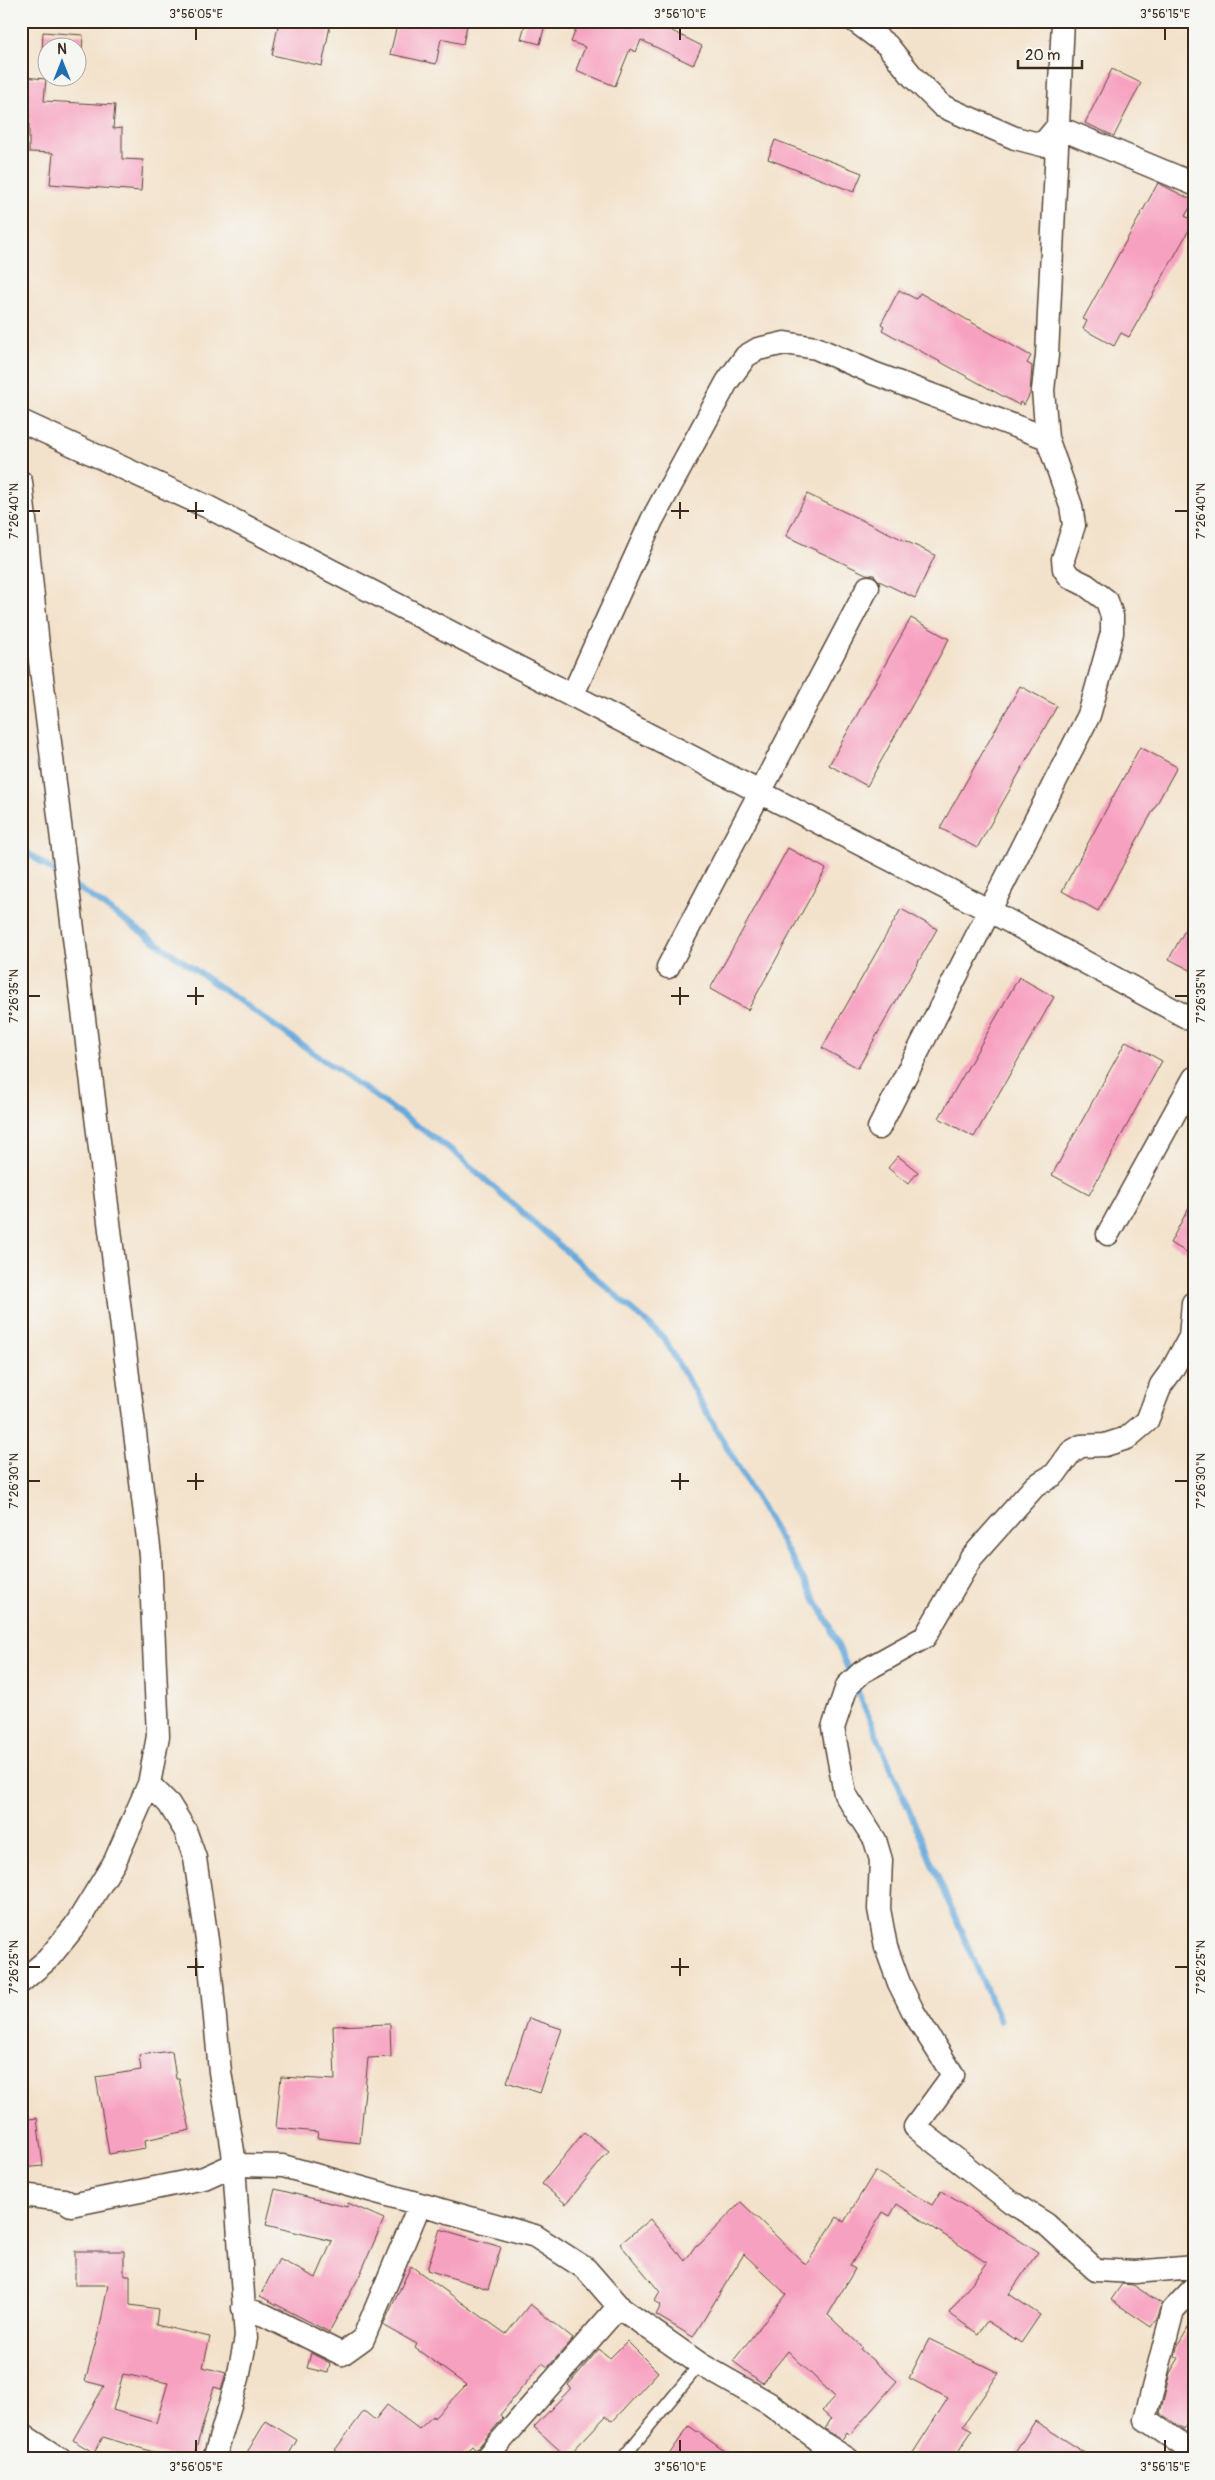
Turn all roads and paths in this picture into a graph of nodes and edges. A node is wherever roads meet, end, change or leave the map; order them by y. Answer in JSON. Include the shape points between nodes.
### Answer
{"nodes":[{"id":1,"x":855,"y":21,"type":"edge"},
{"id":2,"x":1063,"y":21,"type":"edge"},
{"id":3,"x":1057,"y":127,"type":"junction"},
{"id":4,"x":1194,"y":184,"type":"edge"},
{"id":5,"x":21,"y":420,"type":"edge"},
{"id":6,"x":1047,"y":438,"type":"junction"},
{"id":7,"x":21,"y":482,"type":"edge"},
{"id":8,"x":868,"y":587,"type":"dead end"},
{"id":9,"x":573,"y":694,"type":"junction"},
{"id":10,"x":760,"y":792,"type":"junction"},
{"id":11,"x":990,"y":911,"type":"junction"},
{"id":12,"x":668,"y":967,"type":"dead end"},
{"id":13,"x":1194,"y":1021,"type":"edge"},
{"id":14,"x":1194,"y":1078,"type":"edge"},
{"id":15,"x":879,"y":1128,"type":"dead end"},
{"id":16,"x":1108,"y":1234,"type":"dead end"},
{"id":17,"x":1193,"y":1303,"type":"edge"},
{"id":18,"x":149,"y":1784,"type":"junction"},
{"id":19,"x":169,"y":1804,"type":"junction"},
{"id":20,"x":140,"y":1805,"type":"junction"},
{"id":21,"x":21,"y":1982,"type":"edge"},
{"id":22,"x":233,"y":2165,"type":"junction"},
{"id":23,"x":21,"y":2195,"type":"edge"},
{"id":24,"x":420,"y":2204,"type":"junction"},
{"id":25,"x":1194,"y":2267,"type":"edge"},
{"id":26,"x":1194,"y":2288,"type":"edge"},
{"id":27,"x":619,"y":2306,"type":"junction"},
{"id":28,"x":243,"y":2308,"type":"junction"},
{"id":29,"x":700,"y":2364,"type":"junction"},
{"id":30,"x":21,"y":2434,"type":"edge"},
{"id":31,"x":1194,"y":2453,"type":"edge"},
{"id":32,"x":60,"y":2459,"type":"edge"},
{"id":33,"x":214,"y":2459,"type":"edge"},
{"id":34,"x":485,"y":2459,"type":"edge"},
{"id":35,"x":622,"y":2459,"type":"edge"},
{"id":36,"x":848,"y":2459,"type":"edge"}],
"edges":[{"from":1,"to":3,"type":"street","via":[[887,45],[913,78],[942,106],[1015,138],[1042,145]]},
{"from":2,"to":3,"type":"street"},
{"from":3,"to":4,"type":"street"},
{"from":3,"to":6,"type":"street","via":[[1043,390]]},
{"from":5,"to":9,"type":"street","via":[[208,507]]},
{"from":6,"to":9,"type":"street","via":[[872,373],[816,348],[785,343],[758,349],[746,356],[727,382],[652,520]]},
{"from":6,"to":11,"type":"street","via":[[1071,506],[1074,525],[1063,559],[1064,569],[1070,577],[1107,601],[1112,616],[1112,633],[1089,715]]},
{"from":7,"to":18,"type":"street","via":[[38,645],[150,1555],[158,1736]]},
{"from":8,"to":10,"type":"street"},
{"from":9,"to":10,"type":"street"},
{"from":10,"to":11,"type":"street"},
{"from":10,"to":12,"type":"street"},
{"from":11,"to":13,"type":"street"},
{"from":11,"to":15,"type":"street"},
{"from":14,"to":16,"type":"street"},
{"from":17,"to":25,"type":"street","via":[[1190,1337],[1161,1385],[1147,1421],[1127,1438],[1105,1445],[1081,1446],[1071,1452],[1055,1474],[1035,1486],[971,1558],[925,1636],[862,1672],[847,1686],[833,1728],[845,1794],[875,1840],[881,1860],[879,1909],[886,1947],[914,2013],[954,2076],[915,2127],[1011,2202],[1046,2224],[1096,2270],[1134,2272]]},
{"from":18,"to":19,"type":"street"},
{"from":18,"to":20,"type":"street"},
{"from":19,"to":20,"type":"street"},
{"from":19,"to":22,"type":"street","via":[[185,1830],[200,1882]]},
{"from":20,"to":21,"type":"street","via":[[115,1861],[76,1926],[48,1959]]},
{"from":22,"to":23,"type":"street","via":[[204,2178],[71,2206],[64,2200]]},
{"from":22,"to":24,"type":"street","via":[[283,2166]]},
{"from":22,"to":28,"type":"street"},
{"from":24,"to":27,"type":"street","via":[[534,2236],[586,2269]]},
{"from":24,"to":28,"type":"street","via":[[363,2339],[342,2354],[264,2315]]},
{"from":26,"to":31,"type":"street","via":[[1173,2310],[1145,2419]]},
{"from":27,"to":29,"type":"street"},
{"from":27,"to":34,"type":"street"},
{"from":28,"to":33,"type":"street","via":[[246,2338],[243,2354]]},
{"from":29,"to":35,"type":"lane"},
{"from":29,"to":36,"type":"street","via":[[770,2404]]},
{"from":30,"to":32,"type":"street"}]}
